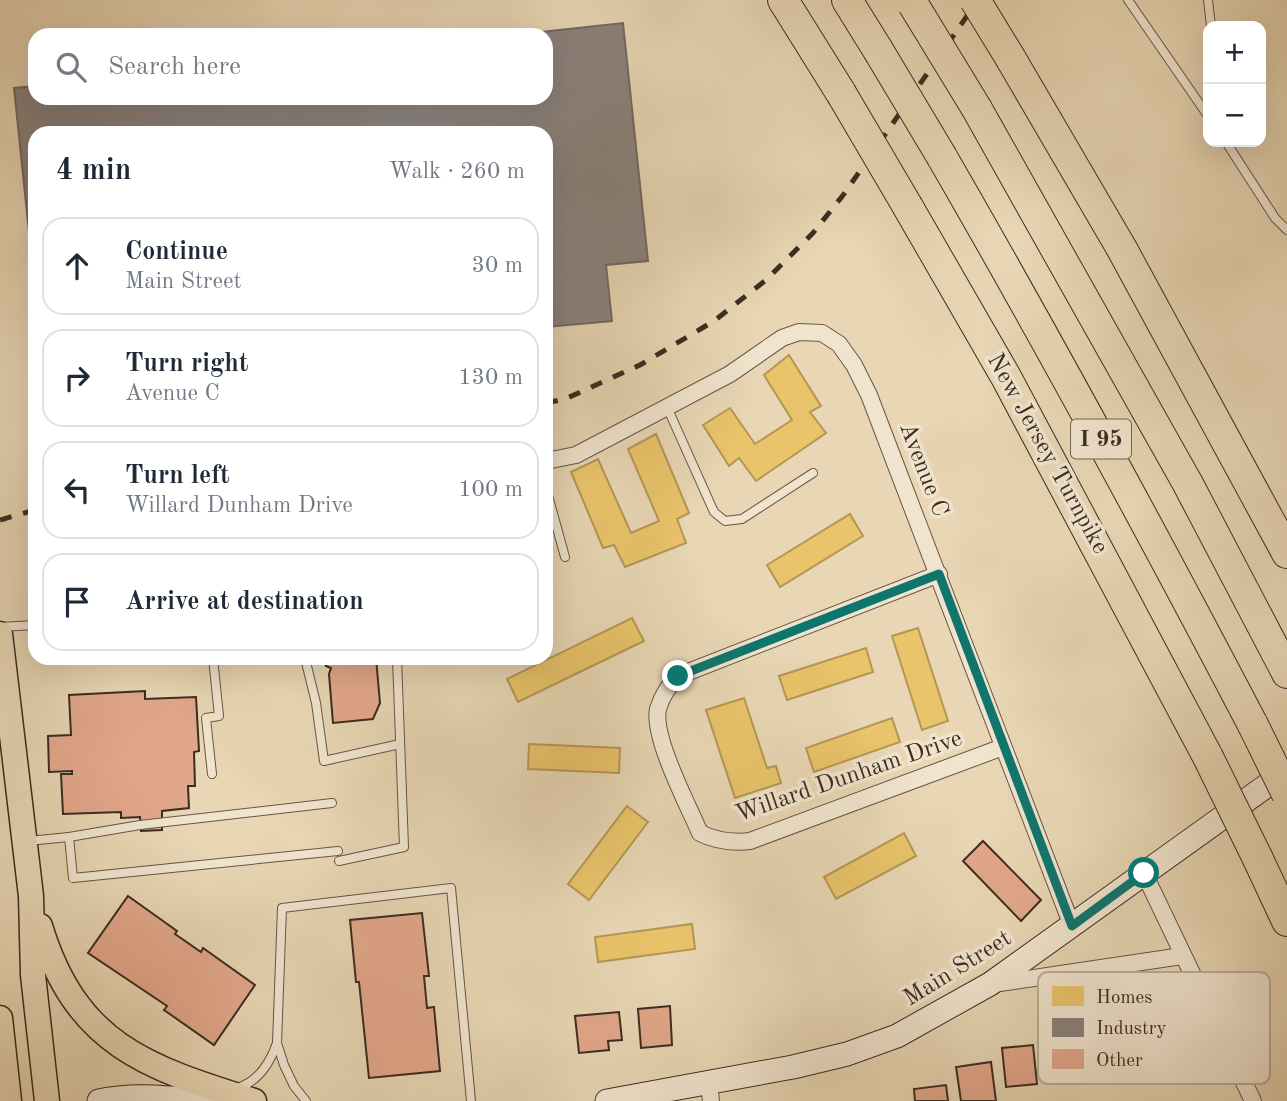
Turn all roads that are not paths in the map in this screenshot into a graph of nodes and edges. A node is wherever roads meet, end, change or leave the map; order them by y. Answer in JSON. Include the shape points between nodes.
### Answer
{"nodes":[{"id":1,"x":783,"y":0,"type":"edge"},
{"id":2,"x":847,"y":0,"type":"edge"},
{"id":3,"x":975,"y":0,"type":"edge"},
{"id":4,"x":1128,"y":0,"type":"edge"},
{"id":5,"x":1208,"y":0,"type":"edge"},
{"id":6,"x":912,"y":2,"type":"edge"},
{"id":7,"x":1210,"y":21,"type":"edge"},
{"id":8,"x":1203,"y":109,"type":"edge"},
{"id":9,"x":1230,"y":147,"type":"edge"},
{"id":10,"x":1287,"y":230,"type":"edge"},
{"id":11,"x":667,"y":407,"type":"junction"},
{"id":12,"x":553,"y":460,"type":"edge"},
{"id":13,"x":813,"y":473,"type":"dead end"},
{"id":14,"x":553,"y":513,"type":"edge"},
{"id":15,"x":1287,"y":553,"type":"edge"},
{"id":16,"x":565,"y":557,"type":"dead end"},
{"id":17,"x":939,"y":574,"type":"junction"},
{"id":18,"x":28,"y":625,"type":"edge"},
{"id":19,"x":0,"y":627,"type":"edge"},
{"id":20,"x":0,"y":634,"type":"edge"},
{"id":21,"x":214,"y":665,"type":"edge"},
{"id":22,"x":307,"y":665,"type":"edge"},
{"id":23,"x":397,"y":665,"type":"edge"},
{"id":24,"x":1287,"y":673,"type":"edge"},
{"id":25,"x":400,"y":744,"type":"junction"},
{"id":26,"x":1003,"y":747,"type":"junction"},
{"id":27,"x":1287,"y":771,"type":"edge"},
{"id":28,"x":212,"y":774,"type":"dead end"},
{"id":29,"x":1287,"y":794,"type":"edge"},
{"id":30,"x":332,"y":803,"type":"dead end"},
{"id":31,"x":69,"y":837,"type":"junction"},
{"id":32,"x":25,"y":841,"type":"junction"},
{"id":33,"x":338,"y":851,"type":"dead end"},
{"id":34,"x":339,"y":861,"type":"dead end"},
{"id":35,"x":1144,"y":873,"type":"junction"},
{"id":36,"x":31,"y":896,"type":"junction"},
{"id":37,"x":1287,"y":921,"type":"edge"},
{"id":38,"x":1072,"y":926,"type":"junction"},
{"id":39,"x":1182,"y":956,"type":"junction"},
{"id":40,"x":1072,"y":972,"type":"edge"},
{"id":41,"x":1190,"y":972,"type":"edge"},
{"id":42,"x":1038,"y":977,"type":"edge"},
{"id":43,"x":990,"y":984,"type":"junction"},
{"id":44,"x":0,"y":1018,"type":"edge"},
{"id":45,"x":277,"y":1043,"type":"junction"},
{"id":46,"x":1245,"y":1084,"type":"edge"},
{"id":47,"x":710,"y":1092,"type":"edge"},
{"id":48,"x":215,"y":1096,"type":"edge"},
{"id":49,"x":9,"y":1101,"type":"edge"},
{"id":50,"x":47,"y":1101,"type":"edge"},
{"id":51,"x":99,"y":1101,"type":"edge"},
{"id":52,"x":254,"y":1101,"type":"edge"},
{"id":53,"x":306,"y":1101,"type":"edge"},
{"id":54,"x":471,"y":1101,"type":"edge"},
{"id":55,"x":607,"y":1101,"type":"edge"},
{"id":56,"x":1253,"y":1101,"type":"edge"}],
"edges":[{"from":1,"to":37,"type":"highway","name":"New Jersey Turnpike","number":"I 95","bridge":true,"via":[[1006,377],[1209,757]]},
{"from":2,"to":29,"type":"highway","number":"I 95","bridge":true,"via":[[1041,327]]},
{"from":3,"to":15,"type":"highway","bridge":true,"via":[[1129,261]]},
{"from":4,"to":8,"type":"lane"},
{"from":5,"to":7,"type":"lane"},
{"from":6,"to":24,"type":"highway","number":"I 95","bridge":true,"via":[[1188,484]]},
{"from":9,"to":10,"type":"lane"},
{"from":11,"to":12,"type":"street","name":"Avenue C","via":[[576,455]]},
{"from":11,"to":13,"type":"lane","via":[[714,512],[725,521],[742,519]]},
{"from":11,"to":17,"type":"street","name":"Avenue C","via":[[730,374],[782,338],[799,332],[822,333],[839,344],[855,365]]},
{"from":14,"to":16,"type":"lane"},
{"from":17,"to":26,"type":"street","name":"Avenue C"},
{"from":17,"to":26,"type":"street","name":"Willard Dunham Drive","via":[[678,676],[665,691],[658,711],[659,735],[700,833],[737,843]]},
{"from":18,"to":19,"type":"lane"},
{"from":20,"to":32,"type":"main road"},
{"from":21,"to":28,"type":"lane","via":[[219,716],[206,718]]},
{"from":22,"to":25,"type":"lane","via":[[324,761]]},
{"from":23,"to":25,"type":"lane"},
{"from":25,"to":34,"type":"lane","via":[[404,847]]},
{"from":26,"to":38,"type":"street","name":"Avenue C"},
{"from":27,"to":35,"type":"main road","name":"Main Street"},
{"from":30,"to":31,"type":"lane"},
{"from":31,"to":32,"type":"lane"},
{"from":31,"to":33,"type":"lane","via":[[73,878]]},
{"from":32,"to":36,"type":"main road"},
{"from":35,"to":38,"type":"main road","name":"Main Street"},
{"from":35,"to":39,"type":"street"},
{"from":36,"to":48,"type":"main road","via":[[47,950],[81,1011],[106,1037],[135,1057]]},
{"from":36,"to":50,"type":"main road","via":[[33,975]]},
{"from":38,"to":43,"type":"main road","name":"Main Street"},
{"from":39,"to":40,"type":"street"},
{"from":39,"to":41,"type":"street"},
{"from":42,"to":43,"type":"street"},
{"from":43,"to":47,"type":"main road","name":"Main Street","via":[[897,1036]]},
{"from":44,"to":49,"type":"main road"},
{"from":45,"to":48,"type":"lane","via":[[270,1062],[257,1077]]},
{"from":45,"to":53,"type":"lane","via":[[294,1086]]},
{"from":45,"to":54,"type":"lane","via":[[282,908],[451,888]]},
{"from":46,"to":56,"type":"street"},
{"from":47,"to":55,"type":"main road","name":"Main Street"},
{"from":48,"to":51,"type":"main road"},
{"from":48,"to":52,"type":"main road"}]}
